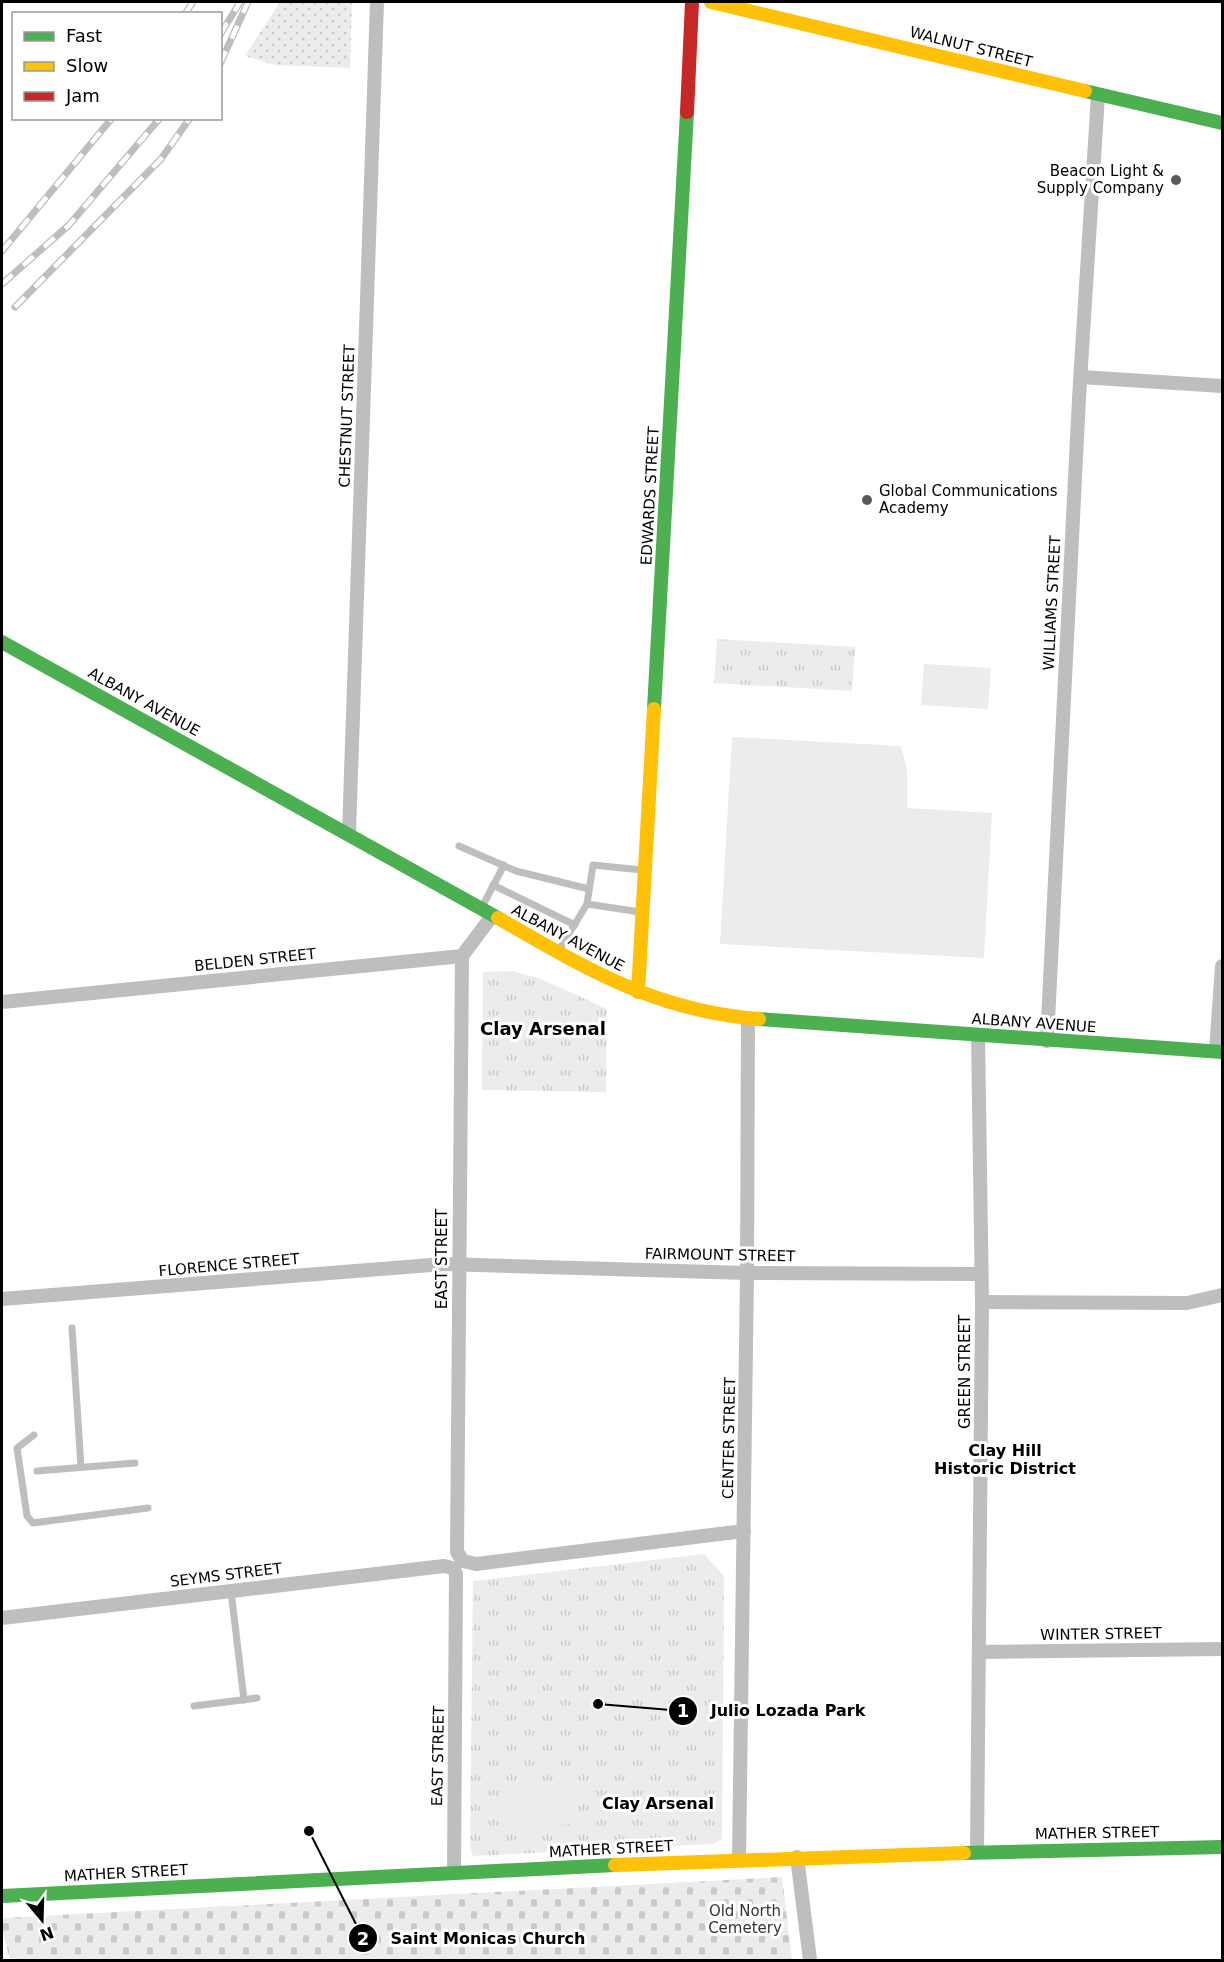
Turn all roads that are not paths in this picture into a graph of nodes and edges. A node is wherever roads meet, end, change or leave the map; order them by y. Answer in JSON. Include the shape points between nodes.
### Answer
{"nodes":[{"id":1,"x":377,"y":2,"type":"edge"},
{"id":2,"x":692,"y":2,"type":"edge"},
{"id":3,"x":711,"y":2,"type":"edge"},
{"id":4,"x":1098,"y":95,"type":"junction"},
{"id":5,"x":1222,"y":123,"type":"edge"},
{"id":6,"x":1081,"y":377,"type":"junction"},
{"id":7,"x":1222,"y":386,"type":"edge"},
{"id":8,"x":2,"y":642,"type":"edge"},
{"id":9,"x":349,"y":833,"type":"junction"},
{"id":10,"x":459,"y":846,"type":"dead end"},
{"id":11,"x":504,"y":865,"type":"junction"},
{"id":12,"x":644,"y":870,"type":"junction"},
{"id":13,"x":494,"y":885,"type":"junction"},
{"id":14,"x":589,"y":890,"type":"junction"},
{"id":15,"x":587,"y":904,"type":"junction"},
{"id":16,"x":642,"y":912,"type":"junction"},
{"id":17,"x":486,"y":913,"type":"junction"},
{"id":18,"x":575,"y":925,"type":"junction"},
{"id":19,"x":558,"y":953,"type":"junction"},
{"id":20,"x":462,"y":956,"type":"junction"},
{"id":21,"x":1222,"y":966,"type":"edge"},
{"id":22,"x":638,"y":992,"type":"junction"},
{"id":23,"x":2,"y":1002,"type":"edge"},
{"id":24,"x":748,"y":1018,"type":"junction"},
{"id":25,"x":978,"y":1036,"type":"junction"},
{"id":26,"x":1047,"y":1041,"type":"junction"},
{"id":27,"x":1219,"y":1051,"type":"edge"},
{"id":28,"x":458,"y":1265,"type":"junction"},
{"id":29,"x":747,"y":1273,"type":"junction"},
{"id":30,"x":980,"y":1274,"type":"junction"},
{"id":31,"x":1222,"y":1295,"type":"edge"},
{"id":32,"x":2,"y":1299,"type":"edge"},
{"id":33,"x":982,"y":1302,"type":"junction"},
{"id":34,"x":72,"y":1328,"type":"dead end"},
{"id":35,"x":34,"y":1436,"type":"dead end"},
{"id":36,"x":135,"y":1463,"type":"dead end"},
{"id":37,"x":81,"y":1467,"type":"junction"},
{"id":38,"x":37,"y":1471,"type":"dead end"},
{"id":39,"x":148,"y":1508,"type":"dead end"},
{"id":40,"x":744,"y":1531,"type":"junction"},
{"id":41,"x":458,"y":1565,"type":"junction"},
{"id":42,"x":231,"y":1591,"type":"junction"},
{"id":43,"x":2,"y":1618,"type":"edge"},
{"id":44,"x":1222,"y":1649,"type":"edge"},
{"id":45,"x":979,"y":1652,"type":"junction"},
{"id":46,"x":257,"y":1698,"type":"dead end"},
{"id":47,"x":244,"y":1700,"type":"junction"},
{"id":48,"x":194,"y":1706,"type":"dead end"},
{"id":49,"x":1222,"y":1847,"type":"edge"},
{"id":50,"x":977,"y":1852,"type":"junction"},
{"id":51,"x":797,"y":1857,"type":"junction"},
{"id":52,"x":739,"y":1859,"type":"junction"},
{"id":53,"x":454,"y":1874,"type":"junction"},
{"id":54,"x":2,"y":1896,"type":"edge"},
{"id":55,"x":810,"y":1960,"type":"edge"}],
"edges":[{"from":1,"to":9,"type":"street","name":"CHESTNUT STREET"},
{"from":2,"to":12,"type":"main road","name":"EDWARDS STREET"},
{"from":3,"to":4,"type":"main road","name":"WALNUT STREET"},
{"from":4,"to":5,"type":"main road","name":"WALNUT STREET"},
{"from":4,"to":6,"type":"street","name":"WILLIAMS STREET"},
{"from":6,"to":7,"type":"street"},
{"from":6,"to":26,"type":"street","name":"WILLIAMS STREET"},
{"from":8,"to":9,"type":"main road","name":"ALBANY AVENUE"},
{"from":9,"to":17,"type":"main road","name":"ALBANY AVENUE"},
{"from":10,"to":11,"type":"lane"},
{"from":11,"to":13,"type":"lane"},
{"from":11,"to":14,"type":"lane"},
{"from":12,"to":14,"type":"lane","via":[[593,865]]},
{"from":12,"to":16,"type":"main road","name":"EDWARDS STREET"},
{"from":13,"to":17,"type":"lane"},
{"from":13,"to":18,"type":"lane"},
{"from":14,"to":15,"type":"lane"},
{"from":15,"to":16,"type":"lane"},
{"from":15,"to":18,"type":"lane"},
{"from":16,"to":22,"type":"main road","name":"EDWARDS STREET"},
{"from":17,"to":19,"type":"main road","name":"ALBANY AVENUE"},
{"from":17,"to":20,"type":"street"},
{"from":18,"to":19,"type":"lane"},
{"from":19,"to":22,"type":"main road","name":"ALBANY AVENUE"},
{"from":20,"to":23,"type":"street","name":"BELDEN STREET"},
{"from":20,"to":28,"type":"street","name":"EAST STREET"},
{"from":21,"to":27,"type":"street"},
{"from":22,"to":24,"type":"main road","name":"ALBANY AVENUE","via":[[700,1012]]},
{"from":24,"to":25,"type":"main road","name":"ALBANY AVENUE"},
{"from":24,"to":29,"type":"street","name":"CENTER STREET"},
{"from":25,"to":26,"type":"main road","name":"ALBANY AVENUE"},
{"from":25,"to":30,"type":"street","name":"GREEN STREET"},
{"from":26,"to":27,"type":"main road","name":"ALBANY AVENUE"},
{"from":28,"to":29,"type":"street","name":"FAIRMOUNT STREET"},
{"from":28,"to":32,"type":"street","name":"FLORENCE STREET"},
{"from":28,"to":41,"type":"street","name":"EAST STREET"},
{"from":29,"to":30,"type":"street","name":"FAIRMOUNT STREET"},
{"from":29,"to":40,"type":"street","name":"CENTER STREET"},
{"from":30,"to":33,"type":"street","name":"GREEN STREET"},
{"from":31,"to":33,"type":"street","via":[[1187,1303]]},
{"from":33,"to":45,"type":"street","name":"GREEN STREET"},
{"from":34,"to":37,"type":"lane"},
{"from":35,"to":39,"type":"lane","via":[[17,1448],[27,1516],[33,1522]]},
{"from":36,"to":37,"type":"lane"},
{"from":37,"to":38,"type":"lane"},
{"from":40,"to":41,"type":"street","name":"SEYMS STREET"},
{"from":40,"to":52,"type":"street","name":"CENTER STREET"},
{"from":41,"to":42,"type":"street","name":"SEYMS STREET"},
{"from":41,"to":53,"type":"street","name":"EAST STREET"},
{"from":42,"to":43,"type":"street","name":"SEYMS STREET"},
{"from":42,"to":47,"type":"lane"},
{"from":44,"to":45,"type":"street","name":"WINTER STREET"},
{"from":45,"to":50,"type":"street","name":"GREEN STREET"},
{"from":46,"to":47,"type":"lane"},
{"from":47,"to":48,"type":"lane"},
{"from":49,"to":50,"type":"main road","name":"MATHER STREET"},
{"from":50,"to":51,"type":"main road","name":"MATHER STREET"},
{"from":51,"to":52,"type":"main road","name":"MATHER STREET"},
{"from":51,"to":55,"type":"street"},
{"from":52,"to":53,"type":"main road","name":"MATHER STREET"},
{"from":53,"to":54,"type":"main road","name":"MATHER STREET"}]}
